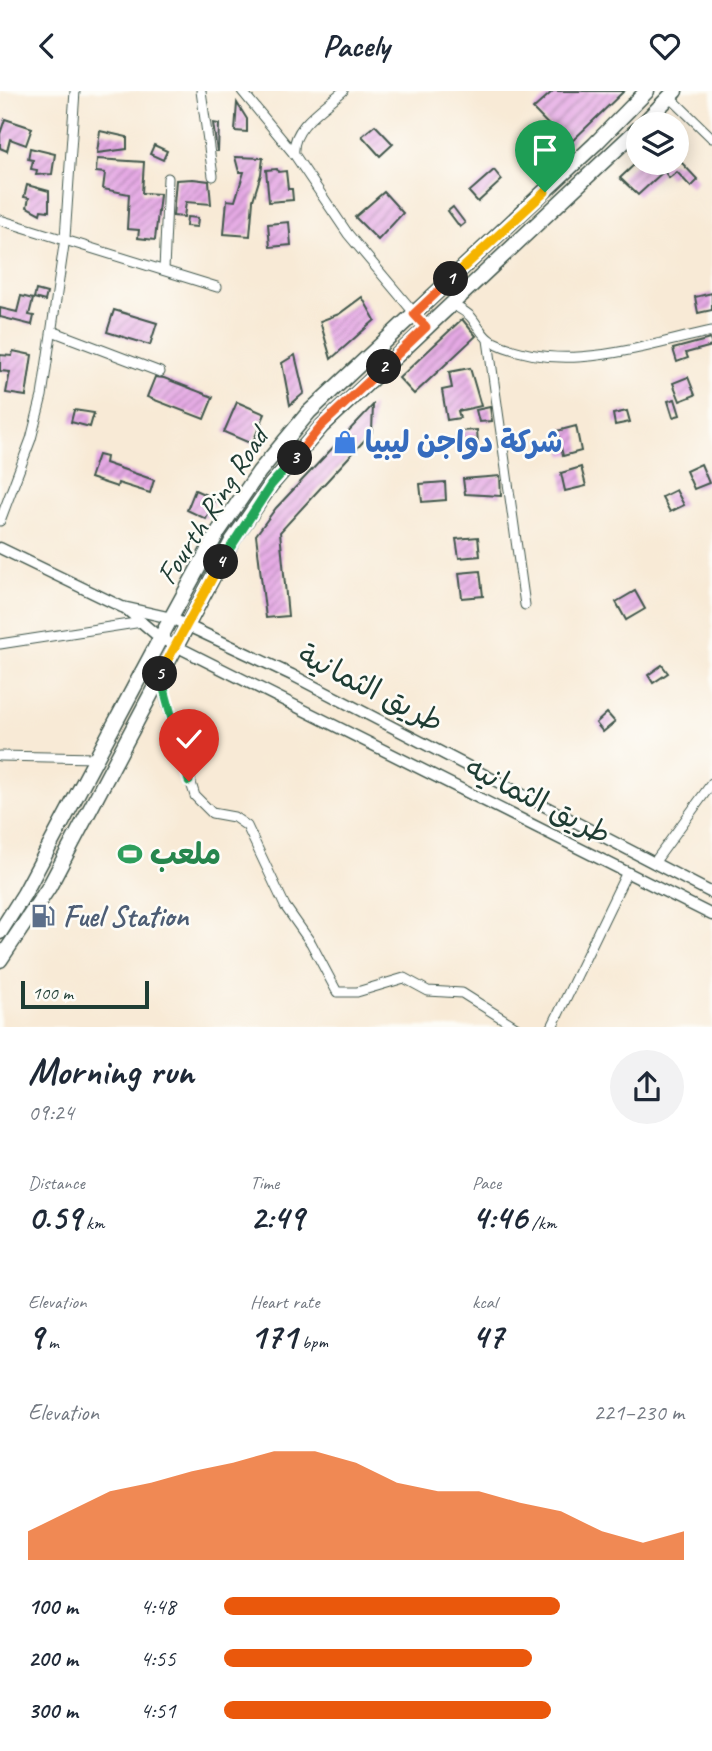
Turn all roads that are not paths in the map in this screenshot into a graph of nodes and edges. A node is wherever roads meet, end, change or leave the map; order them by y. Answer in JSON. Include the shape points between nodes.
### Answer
{"nodes":[{"id":1,"x":75,"y":91,"type":"edge"},
{"id":2,"x":201,"y":91,"type":"edge"},
{"id":3,"x":242,"y":91,"type":"edge"},
{"id":4,"x":343,"y":91,"type":"edge"},
{"id":5,"x":640,"y":93,"type":"edge"},
{"id":6,"x":673,"y":94,"type":"edge"},
{"id":7,"x":655,"y":112,"type":"edge"},
{"id":8,"x":712,"y":138,"type":"edge"},
{"id":9,"x":626,"y":140,"type":"edge"},
{"id":10,"x":294,"y":154,"type":"junction"},
{"id":11,"x":213,"y":176,"type":"dead end"},
{"id":12,"x":168,"y":178,"type":"dead end"},
{"id":13,"x":0,"y":220,"type":"edge"},
{"id":14,"x":65,"y":238,"type":"junction"},
{"id":15,"x":164,"y":270,"type":"junction"},
{"id":16,"x":217,"y":287,"type":"dead end"},
{"id":17,"x":452,"y":304,"type":"junction"},
{"id":18,"x":414,"y":314,"type":"junction"},
{"id":19,"x":426,"y":327,"type":"junction"},
{"id":20,"x":52,"y":331,"type":"junction"},
{"id":21,"x":712,"y":331,"type":"edge"},
{"id":22,"x":488,"y":340,"type":"junction"},
{"id":23,"x":160,"y":372,"type":"dead end"},
{"id":24,"x":0,"y":521,"type":"edge"},
{"id":25,"x":0,"y":548,"type":"edge"},
{"id":26,"x":525,"y":605,"type":"dead end"},
{"id":27,"x":122,"y":607,"type":"junction"},
{"id":28,"x":171,"y":618,"type":"junction"},
{"id":29,"x":142,"y":622,"type":"junction"},
{"id":30,"x":186,"y":625,"type":"junction"},
{"id":31,"x":160,"y":638,"type":"junction"},
{"id":32,"x":0,"y":644,"type":"edge"},
{"id":33,"x":176,"y":646,"type":"junction"},
{"id":34,"x":159,"y":677,"type":"junction"},
{"id":35,"x":0,"y":756,"type":"edge"},
{"id":36,"x":96,"y":758,"type":"junction"},
{"id":37,"x":712,"y":783,"type":"edge"},
{"id":38,"x":654,"y":863,"type":"junction"},
{"id":39,"x":626,"y":872,"type":"junction"},
{"id":40,"x":712,"y":893,"type":"edge"},
{"id":41,"x":712,"y":915,"type":"edge"},
{"id":42,"x":0,"y":932,"type":"edge"},
{"id":43,"x":0,"y":960,"type":"edge"},
{"id":44,"x":516,"y":1027,"type":"edge"},
{"id":45,"x":552,"y":1027,"type":"edge"}],
"edges":[{"from":1,"to":14,"type":"street"},
{"from":2,"to":11,"type":"street"},
{"from":3,"to":10,"type":"street"},
{"from":4,"to":10,"type":"street","via":[[299,130],[293,139]]},
{"from":5,"to":18,"type":"main road","name":"Fourth Ring Road","via":[[595,144]]},
{"from":6,"to":7,"type":"main road"},
{"from":6,"to":8,"type":"street"},
{"from":9,"to":17,"type":"main road","name":"Fourth Ring Road"},
{"from":10,"to":18,"type":"street","via":[[348,234]]},
{"from":12,"to":15,"type":"street"},
{"from":13,"to":14,"type":"street"},
{"from":14,"to":15,"type":"street"},
{"from":14,"to":20,"type":"street"},
{"from":15,"to":16,"type":"street"},
{"from":17,"to":19,"type":"main road","name":"Fourth Ring Road"},
{"from":17,"to":22,"type":"street","via":[[470,316]]},
{"from":18,"to":19,"type":"street"},
{"from":18,"to":28,"type":"main road","name":"Fourth Ring Road","via":[[309,412],[258,472],[218,532]]},
{"from":19,"to":30,"type":"main road","name":"Fourth Ring Road","via":[[321,426],[271,485],[232,541]]},
{"from":20,"to":23,"type":"street"},
{"from":20,"to":24,"type":"street","via":[[31,439]]},
{"from":21,"to":22,"type":"street","via":[[564,359]]},
{"from":22,"to":26,"type":"street"},
{"from":25,"to":27,"type":"street","name":"طريق الثمانية"},
{"from":27,"to":28,"type":"street","name":"طريق الثمانية"},
{"from":27,"to":29,"type":"street","name":"طريق الثمانيه"},
{"from":28,"to":30,"type":"street","name":"طريق الثمانية"},
{"from":28,"to":31,"type":"main road","name":"Fourth Ring Road"},
{"from":29,"to":31,"type":"street","name":"طريق الثمانيه"},
{"from":29,"to":32,"type":"street"},
{"from":30,"to":33,"type":"main road","name":"Fourth Ring Road"},
{"from":30,"to":38,"type":"street","name":"طريق الثمانية"},
{"from":31,"to":33,"type":"street","name":"طريق الثمانيه"},
{"from":31,"to":36,"type":"main road","name":"Fourth Ring Road"},
{"from":33,"to":34,"type":"main road","name":"Fourth Ring Road"},
{"from":33,"to":39,"type":"street","name":"طريق الثمانيه"},
{"from":34,"to":43,"type":"main road","name":"Fourth Ring Road","via":[[49,887]]},
{"from":34,"to":44,"type":"street","via":[[195,796],[204,807],[247,826],[285,906],[337,992],[357,992],[404,978],[428,991],[462,993]]},
{"from":35,"to":36,"type":"street"},
{"from":36,"to":42,"type":"main road","name":"Fourth Ring Road"},
{"from":37,"to":38,"type":"street"},
{"from":38,"to":40,"type":"street","name":"طريق الثمانية"},
{"from":39,"to":41,"type":"street","name":"طريق الثمانيه"},
{"from":39,"to":45,"type":"street"}]}
